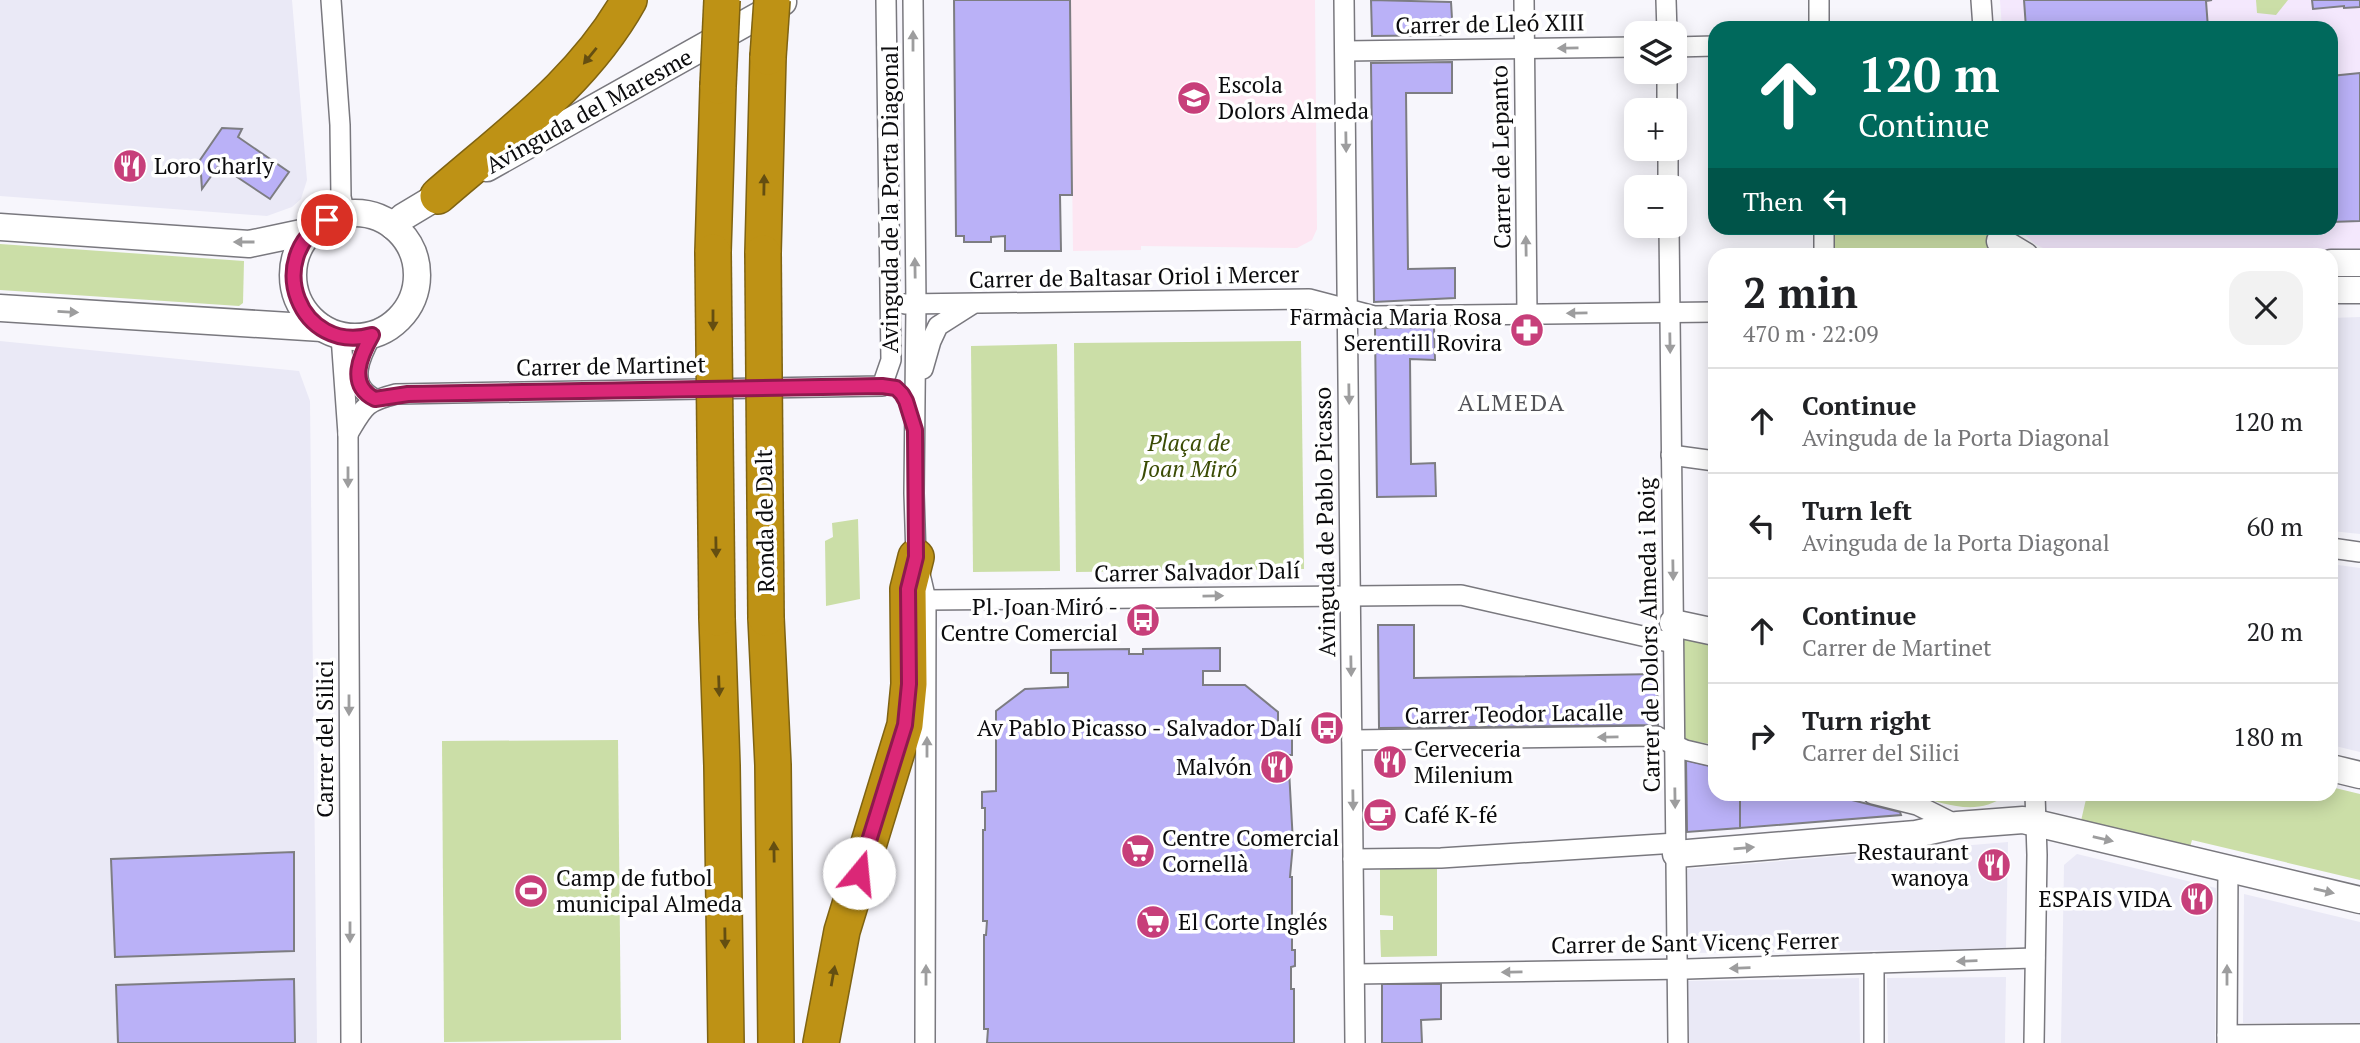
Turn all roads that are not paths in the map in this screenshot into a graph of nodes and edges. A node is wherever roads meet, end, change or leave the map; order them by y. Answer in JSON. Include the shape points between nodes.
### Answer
{"nodes":[{"id":1,"x":331,"y":0,"type":"edge"},
{"id":2,"x":629,"y":0,"type":"edge"},
{"id":3,"x":722,"y":0,"type":"edge"},
{"id":4,"x":772,"y":0,"type":"edge"},
{"id":5,"x":786,"y":0,"type":"edge"},
{"id":6,"x":886,"y":0,"type":"edge"},
{"id":7,"x":913,"y":0,"type":"edge"},
{"id":8,"x":1344,"y":0,"type":"edge"},
{"id":9,"x":1524,"y":0,"type":"edge"},
{"id":10,"x":1666,"y":0,"type":"edge"},
{"id":11,"x":1819,"y":0,"type":"edge"},
{"id":12,"x":1981,"y":0,"type":"edge"},
{"id":13,"x":1667,"y":21,"type":"edge"},
{"id":14,"x":1819,"y":21,"type":"edge"},
{"id":15,"x":1982,"y":21,"type":"edge"},
{"id":16,"x":1708,"y":46,"type":"edge"},
{"id":17,"x":1624,"y":47,"type":"edge"},
{"id":18,"x":1687,"y":47,"type":"edge"},
{"id":19,"x":1524,"y":48,"type":"junction"},
{"id":20,"x":1345,"y":51,"type":"junction"},
{"id":21,"x":438,"y":196,"type":"junction"},
{"id":22,"x":345,"y":214,"type":"junction"},
{"id":23,"x":393,"y":226,"type":"junction"},
{"id":24,"x":0,"y":227,"type":"edge"},
{"id":25,"x":311,"y":231,"type":"junction"},
{"id":26,"x":1669,"y":238,"type":"edge"},
{"id":27,"x":2338,"y":263,"type":"edge"},
{"id":28,"x":2360,"y":263,"type":"edge"},
{"id":29,"x":2338,"y":290,"type":"edge"},
{"id":30,"x":2360,"y":290,"type":"edge"},
{"id":31,"x":972,"y":303,"type":"junction"},
{"id":32,"x":890,"y":304,"type":"junction"},
{"id":33,"x":916,"y":304,"type":"junction"},
{"id":34,"x":0,"y":308,"type":"edge"},
{"id":35,"x":1348,"y":309,"type":"junction"},
{"id":36,"x":1670,"y":312,"type":"junction"},
{"id":37,"x":1708,"y":312,"type":"edge"},
{"id":38,"x":1527,"y":314,"type":"junction"},
{"id":39,"x":331,"y":332,"type":"junction"},
{"id":40,"x":372,"y":335,"type":"junction"},
{"id":41,"x":882,"y":386,"type":"junction"},
{"id":42,"x":848,"y":387,"type":"joint"},
{"id":43,"x":915,"y":397,"type":"junction"},
{"id":44,"x":375,"y":399,"type":"junction"},
{"id":45,"x":915,"y":430,"type":"junction"},
{"id":46,"x":348,"y":434,"type":"junction"},
{"id":47,"x":1671,"y":455,"type":"junction"},
{"id":48,"x":1708,"y":460,"type":"edge"},
{"id":49,"x":2338,"y":549,"type":"edge"},
{"id":50,"x":2360,"y":552,"type":"edge"},
{"id":51,"x":916,"y":557,"type":"junction"},
{"id":52,"x":1351,"y":595,"type":"junction"},
{"id":53,"x":926,"y":600,"type":"junction"},
{"id":54,"x":1708,"y":632,"type":"edge"},
{"id":55,"x":1673,"y":633,"type":"junction"},
{"id":56,"x":1352,"y":740,"type":"junction"},
{"id":57,"x":1675,"y":745,"type":"junction"},
{"id":58,"x":1708,"y":755,"type":"edge"},
{"id":59,"x":2338,"y":770,"type":"edge"},
{"id":60,"x":2360,"y":775,"type":"edge"},
{"id":61,"x":1901,"y":801,"type":"edge"},
{"id":62,"x":2035,"y":801,"type":"edge"},
{"id":63,"x":2037,"y":824,"type":"junction"},
{"id":64,"x":1957,"y":825,"type":"junction"},
{"id":65,"x":1676,"y":848,"type":"junction"},
{"id":66,"x":1353,"y":859,"type":"junction"},
{"id":67,"x":2228,"y":869,"type":"junction"},
{"id":68,"x":2360,"y":900,"type":"edge"},
{"id":69,"x":2035,"y":958,"type":"junction"},
{"id":70,"x":1874,"y":964,"type":"junction"},
{"id":71,"x":1677,"y":969,"type":"junction"},
{"id":72,"x":1355,"y":974,"type":"junction"},
{"id":73,"x":2360,"y":1034,"type":"edge"},
{"id":74,"x":2227,"y":1039,"type":"edge"},
{"id":75,"x":351,"y":1043,"type":"edge"},
{"id":76,"x":726,"y":1043,"type":"edge"},
{"id":77,"x":776,"y":1043,"type":"edge"},
{"id":78,"x":821,"y":1043,"type":"edge"},
{"id":79,"x":925,"y":1043,"type":"edge"},
{"id":80,"x":1355,"y":1043,"type":"edge"},
{"id":81,"x":1678,"y":1043,"type":"edge"},
{"id":82,"x":1874,"y":1043,"type":"edge"},
{"id":83,"x":2034,"y":1043,"type":"edge"}],
"edges":[{"from":1,"to":22,"type":"street"},
{"from":2,"to":21,"type":"highway","one_way":true,"via":[[571,78]]},
{"from":3,"to":76,"type":"highway","one_way":true,"bridge":true,"via":[[713,252]]},
{"from":77,"to":4,"type":"highway","name":"Ronda de Dalt","one_way":true,"bridge":true,"via":[[763,253]]},
{"from":5,"to":21,"type":"main road","name":"Avinguda del Maresme"},
{"from":6,"to":32,"type":"street","name":"Avinguda de la Porta Diagonal"},
{"from":33,"to":7,"type":"street","name":"Avinguda de la Porta Diagonal","one_way":true},
{"from":8,"to":20,"type":"street","name":"Avinguda de Pablo Picasso"},
{"from":9,"to":19,"type":"street","name":"Carrer de Lepanto"},
{"from":10,"to":13,"type":"street"},
{"from":11,"to":14,"type":"street"},
{"from":12,"to":15,"type":"street"},
{"from":16,"to":18,"type":"street"},
{"from":17,"to":19,"type":"street","name":"Carrer de Lleó XIII","one_way":true},
{"from":19,"to":20,"type":"street","name":"Carrer de Lleó XIII"},
{"from":38,"to":19,"type":"street","name":"Carrer de Lepanto","one_way":true},
{"from":20,"to":35,"type":"street","name":"Avinguda de Pablo Picasso","one_way":true},
{"from":21,"to":23,"type":"main road","name":"Avinguda del Maresme"},
{"from":22,"to":23,"type":"main road","via":[[365,214]]},
{"from":22,"to":25,"type":"main road"},
{"from":23,"to":40,"type":"main road","via":[[412,249],[417,288],[398,321]]},
{"from":25,"to":24,"type":"main road","one_way":true,"via":[[249,244]]},
{"from":25,"to":39,"type":"main road","via":[[298,251],[293,282],[300,305]]},
{"from":26,"to":36,"type":"street","name":"Carrer de Dolors Almeda i Roig"},
{"from":27,"to":28,"type":"main road"},
{"from":29,"to":30,"type":"main road"},
{"from":31,"to":33,"type":"street","name":"Carrer de Baltasar Oriol i Mercer"},
{"from":31,"to":35,"type":"street","name":"Carrer de Baltasar Oriol i Mercer","via":[[1310,299]]},
{"from":31,"to":43,"type":"street","name":"Avinguda de la Porta Diagonal","via":[[935,331]]},
{"from":32,"to":33,"type":"street","name":"Carrer de Baltasar Oriol i Mercer"},
{"from":32,"to":41,"type":"street","name":"Avinguda de la Porta Diagonal","via":[[891,360]]},
{"from":33,"to":43,"type":"street","name":"Avinguda de la Porta Diagonal"},
{"from":34,"to":39,"type":"main road","one_way":true},
{"from":35,"to":38,"type":"street","name":"Carrer de Baltasar Oriol i Mercer","via":[[1374,316]]},
{"from":35,"to":52,"type":"street","name":"Avinguda de Pablo Picasso","one_way":true},
{"from":36,"to":37,"type":"street","name":"Carrer de Baltasar Oriol i Mercer"},
{"from":36,"to":38,"type":"street","name":"Carrer de Baltasar Oriol i Mercer","one_way":true},
{"from":36,"to":47,"type":"street","name":"Carrer de Dolors Almeda i Roig","one_way":true},
{"from":39,"to":40,"type":"main road","via":[[356,338]]},
{"from":39,"to":46,"type":"street","name":"Carrer del Silici"},
{"from":40,"to":44,"type":"street","via":[[362,353],[359,383]]},
{"from":41,"to":42,"type":"street","name":"Avinguda de la Porta Diagonal"},
{"from":41,"to":45,"type":"street","name":"Avinguda de la Porta Diagonal","via":[[902,394]]},
{"from":42,"to":44,"type":"street","name":"Carrer de Martinet","via":[[408,394]]},
{"from":43,"to":45,"type":"street","name":"Avinguda de la Porta Diagonal"},
{"from":44,"to":46,"type":"street"},
{"from":45,"to":51,"type":"street","name":"Avinguda de la Porta Diagonal"},
{"from":46,"to":75,"type":"street","name":"Carrer del Silici","one_way":true},
{"from":47,"to":48,"type":"street"},
{"from":47,"to":55,"type":"street","name":"Carrer de Dolors Almeda i Roig","one_way":true},
{"from":49,"to":50,"type":"street"},
{"from":51,"to":53,"type":"street","name":"Avinguda de la Porta Diagonal"},
{"from":78,"to":51,"type":"highway","one_way":true,"via":[[842,931],[905,725],[908,589]]},
{"from":53,"to":52,"type":"street","name":"Carrer Salvador Dalí","one_way":true},
{"from":52,"to":55,"type":"street","name":"Carrer Salvador Dalí","via":[[1461,595]]},
{"from":52,"to":56,"type":"street","name":"Avinguda de Pablo Picasso","one_way":true},
{"from":79,"to":53,"type":"street","name":"Avinguda de la Porta Diagonal","one_way":true},
{"from":54,"to":55,"type":"main road"},
{"from":55,"to":57,"type":"street","name":"Carrer de Dolors Almeda i Roig"},
{"from":57,"to":56,"type":"street","name":"Carrer Teodor Lacalle","one_way":true,"via":[[1656,736]]},
{"from":56,"to":66,"type":"street","name":"Avinguda de Pablo Picasso","one_way":true},
{"from":57,"to":58,"type":"street","name":"Carrer Teodor Lacalle"},
{"from":57,"to":65,"type":"street","name":"Carrer de Dolors Almeda i Roig","one_way":true},
{"from":59,"to":60,"type":"main road"},
{"from":61,"to":64,"type":"street"},
{"from":62,"to":63,"type":"street"},
{"from":63,"to":64,"type":"main road","via":[[2023,820]]},
{"from":63,"to":67,"type":"main road","one_way":true},
{"from":63,"to":69,"type":"street"},
{"from":65,"to":64,"type":"main road","one_way":true,"via":[[1916,834]]},
{"from":65,"to":66,"type":"street"},
{"from":65,"to":71,"type":"street","name":"Carrer de Dolors Almeda i Roig"},
{"from":66,"to":72,"type":"street","name":"Avinguda de Pablo Picasso"},
{"from":67,"to":68,"type":"main road","one_way":true},
{"from":74,"to":67,"type":"street","one_way":true},
{"from":69,"to":70,"type":"street","name":"Carrer de Sant Vicenç Ferrer","one_way":true},
{"from":69,"to":83,"type":"street"},
{"from":70,"to":71,"type":"street","name":"Carrer de Sant Vicenç Ferrer","one_way":true},
{"from":70,"to":82,"type":"street"},
{"from":71,"to":72,"type":"street","name":"Carrer de Sant Vicenç Ferrer","one_way":true},
{"from":71,"to":81,"type":"street","name":"Carrer de Dolors Almeda i Roig"},
{"from":72,"to":80,"type":"street","name":"Avinguda de Pablo Picasso"},
{"from":73,"to":74,"type":"street"}]}
